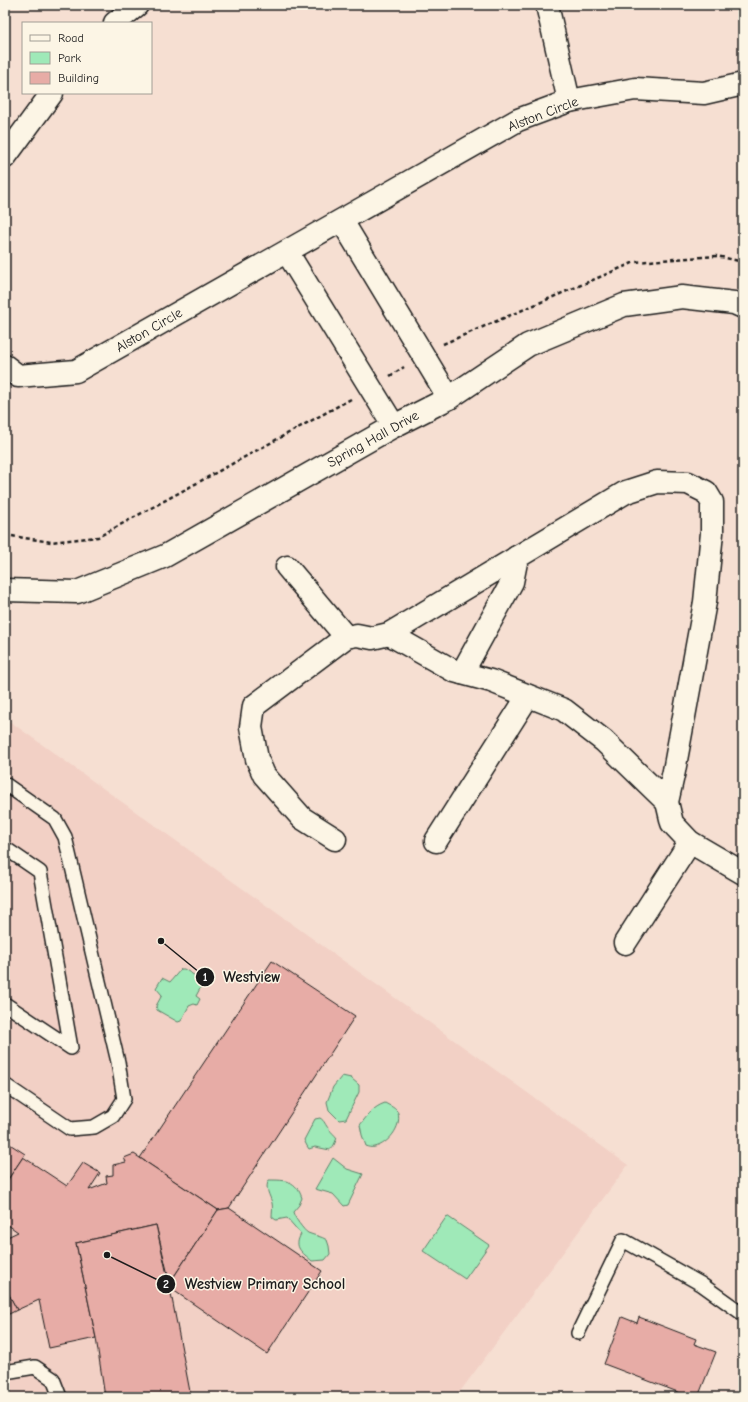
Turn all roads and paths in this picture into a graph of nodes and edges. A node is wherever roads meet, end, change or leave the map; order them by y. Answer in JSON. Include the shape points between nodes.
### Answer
{"nodes":[{"id":1,"x":137,"y":5,"type":"edge"},
{"id":2,"x":547,"y":5,"type":"edge"},
{"id":3,"x":116,"y":22,"type":"edge"},
{"id":4,"x":743,"y":84,"type":"edge"},
{"id":5,"x":51,"y":94,"type":"edge"},
{"id":6,"x":569,"y":101,"type":"junction"},
{"id":7,"x":5,"y":157,"type":"edge"},
{"id":8,"x":342,"y":221,"type":"junction"},
{"id":9,"x":287,"y":252,"type":"junction"},
{"id":10,"x":743,"y":307,"type":"edge"},
{"id":11,"x":5,"y":366,"type":"edge"},
{"id":12,"x":449,"y":398,"type":"junction"},
{"id":13,"x":394,"y":426,"type":"junction"},
{"id":14,"x":517,"y":557,"type":"junction"},
{"id":15,"x":287,"y":567,"type":"dead end"},
{"id":16,"x":5,"y":590,"type":"edge"},
{"id":17,"x":389,"y":634,"type":"junction"},
{"id":18,"x":346,"y":637,"type":"junction"},
{"id":19,"x":462,"y":673,"type":"junction"},
{"id":20,"x":528,"y":696,"type":"junction"},
{"id":21,"x":5,"y":784,"type":"edge"},
{"id":22,"x":667,"y":802,"type":"junction"},
{"id":23,"x":335,"y":839,"type":"dead end"},
{"id":24,"x":436,"y":841,"type":"dead end"},
{"id":25,"x":690,"y":842,"type":"junction"},
{"id":26,"x":5,"y":848,"type":"edge"},
{"id":27,"x":743,"y":873,"type":"edge"},
{"id":28,"x":624,"y":943,"type":"dead end"},
{"id":29,"x":5,"y":1004,"type":"edge"},
{"id":30,"x":5,"y":1085,"type":"edge"},
{"id":31,"x":743,"y":1314,"type":"edge"},
{"id":32,"x":578,"y":1333,"type":"dead end"},
{"id":33,"x":5,"y":1372,"type":"edge"},
{"id":34,"x":60,"y":1397,"type":"edge"}],
"edges":[{"from":1,"to":3,"type":"street"},
{"from":2,"to":6,"type":"street"},
{"from":4,"to":6,"type":"street","name":"Alston Circle","via":[[704,93],[635,89]]},
{"from":5,"to":7,"type":"street"},
{"from":6,"to":8,"type":"street","name":"Alston Circle","via":[[518,120]]},
{"from":8,"to":9,"type":"street","name":"Alston Circle"},
{"from":8,"to":12,"type":"street"},
{"from":9,"to":11,"type":"street","name":"Alston Circle","via":[[76,372],[18,376]]},
{"from":9,"to":13,"type":"street"},
{"from":10,"to":12,"type":"street","name":"Spring Hall Drive","via":[[734,303],[682,297],[624,305],[528,345]]},
{"from":12,"to":13,"type":"street","name":"Spring Hall Drive"},
{"from":13,"to":16,"type":"street","name":"Spring Hall Drive","via":[[158,559],[77,592]]},
{"from":14,"to":17,"type":"street"},
{"from":14,"to":19,"type":"street","via":[[512,582]]},
{"from":14,"to":22,"type":"street","via":[[626,492],[657,482],[688,483],[706,492],[712,502],[712,533],[705,602]]},
{"from":15,"to":18,"type":"street"},
{"from":17,"to":18,"type":"street","via":[[372,638],[357,635]]},
{"from":17,"to":19,"type":"street","via":[[454,671]]},
{"from":18,"to":23,"type":"street","via":[[254,706],[251,726],[256,759],[264,775],[302,818]]},
{"from":19,"to":20,"type":"street"},
{"from":20,"to":22,"type":"street","via":[[564,710],[604,741]]},
{"from":20,"to":24,"type":"street"},
{"from":21,"to":30,"type":"lane","via":[[55,819],[65,836],[118,1062],[124,1099],[113,1116],[94,1127],[70,1129]]},
{"from":22,"to":25,"type":"street","via":[[672,823]]},
{"from":25,"to":27,"type":"street"},
{"from":25,"to":28,"type":"street"},
{"from":26,"to":29,"type":"lane","via":[[40,872],[71,1048]]},
{"from":31,"to":32,"type":"lane","via":[[701,1284],[624,1240]]},
{"from":33,"to":34,"type":"lane","via":[[34,1368],[53,1379]]}]}
